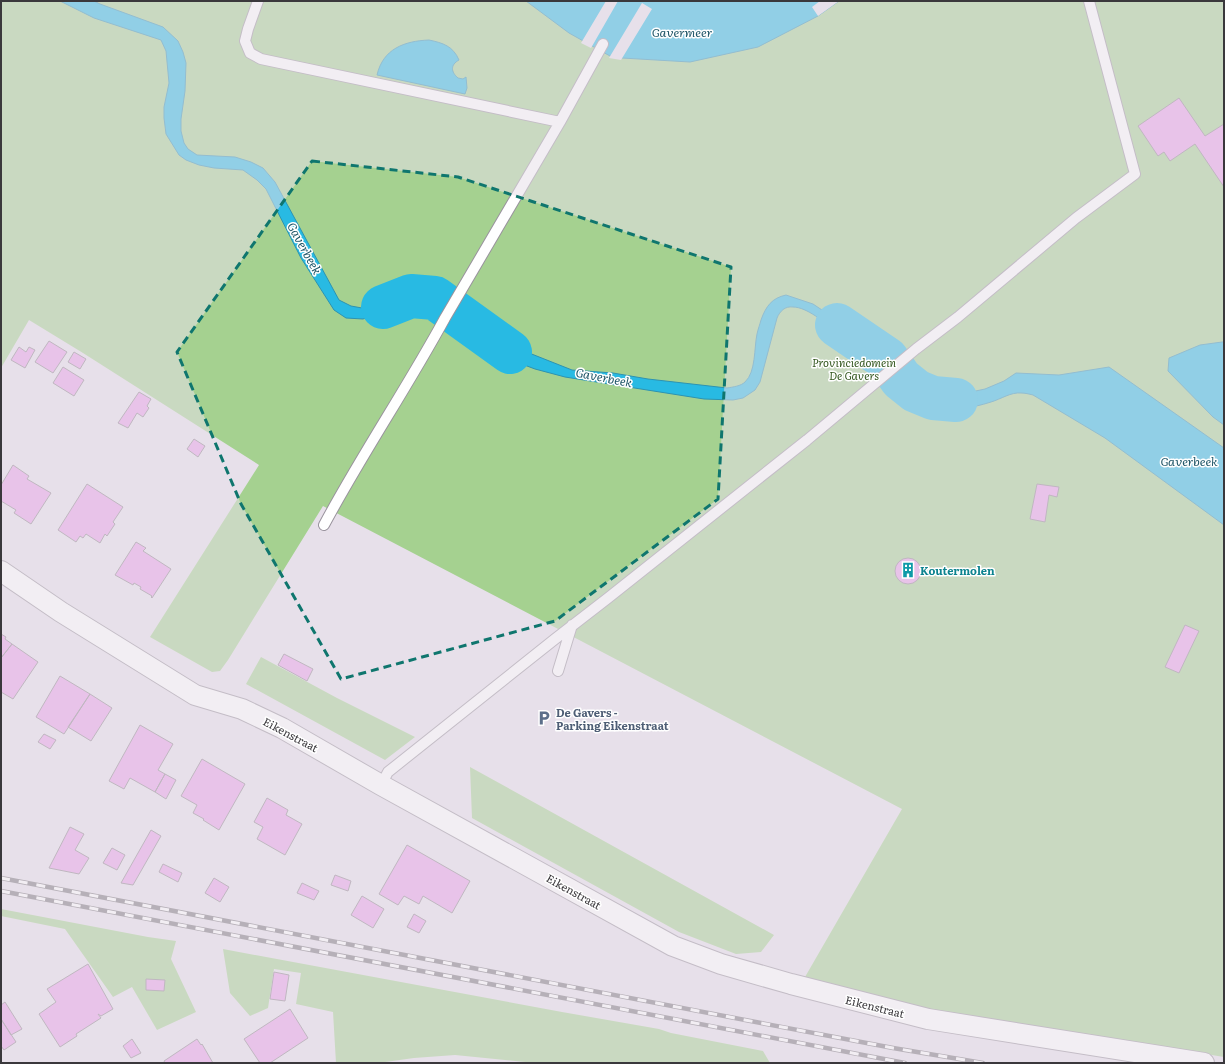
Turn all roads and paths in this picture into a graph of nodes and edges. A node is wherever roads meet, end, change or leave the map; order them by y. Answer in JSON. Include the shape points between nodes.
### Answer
{"nodes":[{"id":1,"x":258,"y":1,"type":"edge"},
{"id":2,"x":1089,"y":1,"type":"edge"},
{"id":3,"x":603,"y":44,"type":"dead end"},
{"id":4,"x":560,"y":122,"type":"junction"},
{"id":5,"x":324,"y":525,"type":"dead end"},
{"id":6,"x":1,"y":571,"type":"edge"},
{"id":7,"x":572,"y":625,"type":"junction"},
{"id":8,"x":558,"y":671,"type":"dead end"},
{"id":9,"x":380,"y":785,"type":"junction"},
{"id":10,"x":1204,"y":1063,"type":"edge"}],
"edges":[{"from":1,"to":4,"type":"lane","via":[[245,42],[250,53],[261,59]]},
{"from":2,"to":7,"type":"lane","via":[[1135,174],[1076,218],[801,444]]},
{"from":3,"to":4,"type":"lane"},
{"from":4,"to":5,"type":"lane"},
{"from":6,"to":9,"type":"street","name":"Eikenstraat","via":[[61,612],[195,695],[242,709],[282,728]]},
{"from":7,"to":8,"type":"lane"},
{"from":7,"to":9,"type":"lane","via":[[388,772]]},
{"from":9,"to":10,"type":"street","name":"Eikenstraat","via":[[673,946],[721,964],[928,1019]]}]}
